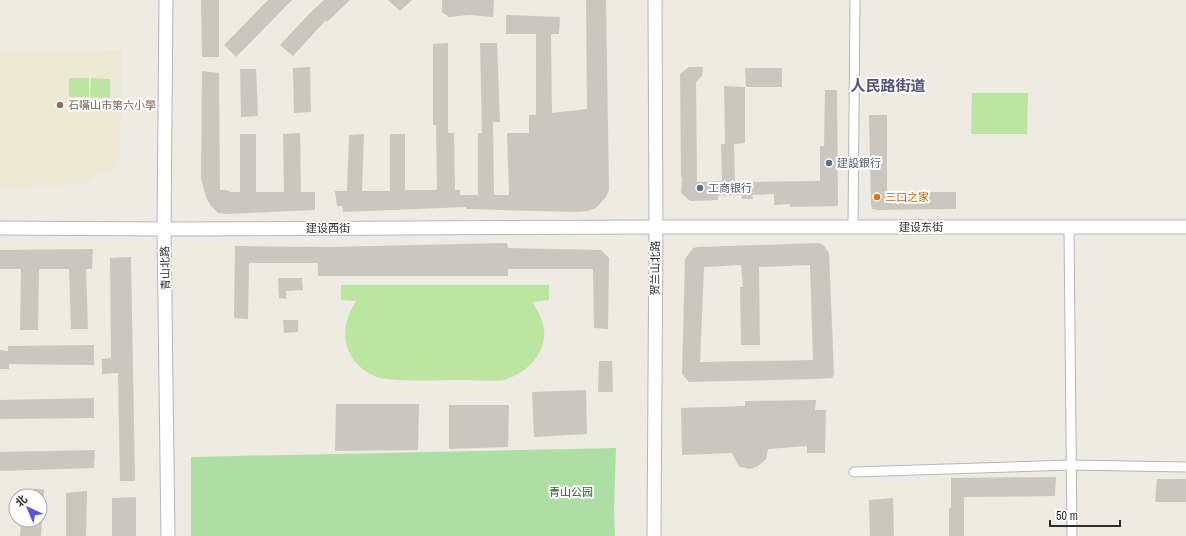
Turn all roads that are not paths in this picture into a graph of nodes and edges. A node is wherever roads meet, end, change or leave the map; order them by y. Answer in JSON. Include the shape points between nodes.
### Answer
{"nodes":[{"id":1,"x":166,"y":0,"type":"edge"},
{"id":2,"x":655,"y":0,"type":"edge"},
{"id":3,"x":855,"y":0,"type":"edge"},
{"id":4,"x":656,"y":227,"type":"junction"},
{"id":5,"x":853,"y":227,"type":"junction"},
{"id":6,"x":1069,"y":227,"type":"junction"},
{"id":7,"x":1186,"y":227,"type":"edge"},
{"id":8,"x":0,"y":228,"type":"edge"},
{"id":9,"x":164,"y":229,"type":"junction"},
{"id":10,"x":1072,"y":466,"type":"junction"},
{"id":11,"x":1186,"y":467,"type":"edge"},
{"id":12,"x":854,"y":472,"type":"dead end"},
{"id":13,"x":168,"y":536,"type":"edge"},
{"id":14,"x":654,"y":536,"type":"edge"},
{"id":15,"x":1072,"y":536,"type":"edge"}],
"edges":[{"from":1,"to":9,"type":"main road","name":"青山北路"},
{"from":2,"to":4,"type":"main road","name":"贺兰山北路"},
{"from":3,"to":5,"type":"street"},
{"from":4,"to":5,"type":"main road","name":"建设东街"},
{"from":4,"to":9,"type":"main road","name":"建设西街"},
{"from":4,"to":14,"type":"main road","name":"贺兰山北路"},
{"from":5,"to":6,"type":"main road","name":"建设东街"},
{"from":6,"to":7,"type":"main road","name":"建设东街"},
{"from":6,"to":10,"type":"street"},
{"from":8,"to":9,"type":"main road","name":"建设西街"},
{"from":9,"to":13,"type":"main road","name":"青山北路"},
{"from":10,"to":11,"type":"street"},
{"from":10,"to":12,"type":"street"},
{"from":10,"to":15,"type":"street"}]}
